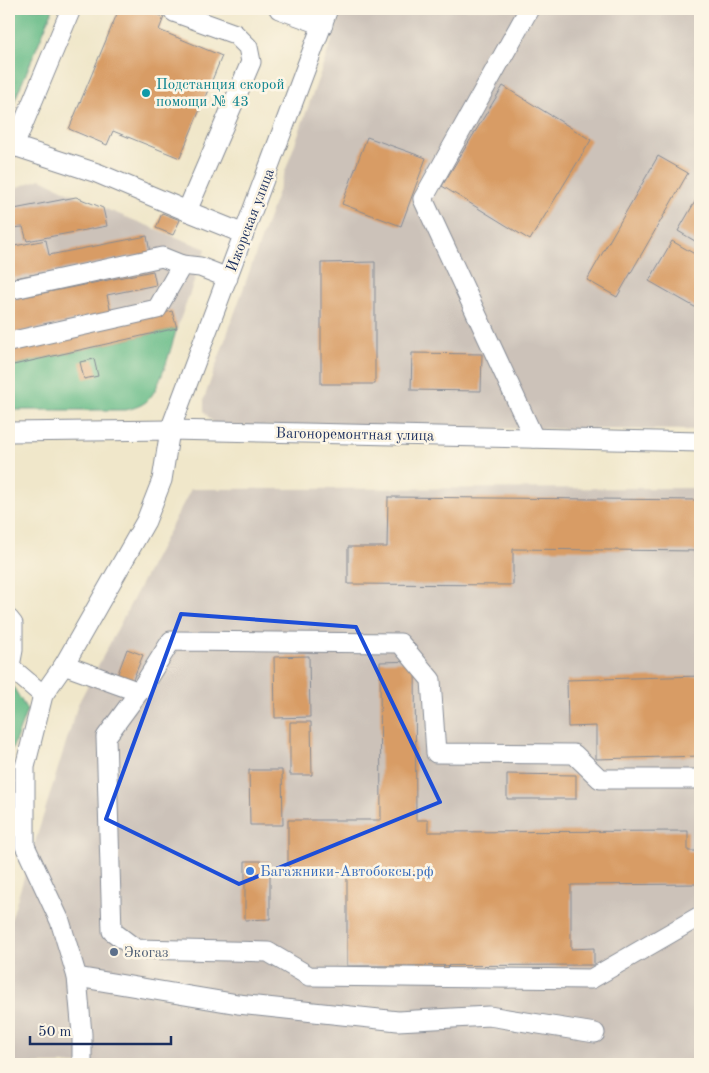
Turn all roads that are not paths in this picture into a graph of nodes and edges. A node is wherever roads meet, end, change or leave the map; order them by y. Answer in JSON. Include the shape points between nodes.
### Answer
{"nodes":[{"id":1,"x":71,"y":9,"type":"edge"},
{"id":2,"x":279,"y":9,"type":"edge"},
{"id":3,"x":529,"y":9,"type":"edge"},
{"id":4,"x":174,"y":12,"type":"dead end"},
{"id":5,"x":325,"y":17,"type":"edge"},
{"id":6,"x":11,"y":148,"type":"edge"},
{"id":7,"x":187,"y":212,"type":"junction"},
{"id":8,"x":244,"y":234,"type":"junction"},
{"id":9,"x":182,"y":265,"type":"junction"},
{"id":10,"x":228,"y":278,"type":"junction"},
{"id":11,"x":9,"y":290,"type":"edge"},
{"id":12,"x":9,"y":342,"type":"edge"},
{"id":13,"x":170,"y":430,"type":"junction"},
{"id":14,"x":9,"y":432,"type":"edge"},
{"id":15,"x":534,"y":438,"type":"junction"},
{"id":16,"x":700,"y":442,"type":"edge"},
{"id":17,"x":9,"y":620,"type":"edge"},
{"id":18,"x":64,"y":665,"type":"junction"},
{"id":19,"x":9,"y":666,"type":"edge"},
{"id":20,"x":139,"y":692,"type":"junction"},
{"id":21,"x":43,"y":695,"type":"junction"},
{"id":22,"x":700,"y":779,"type":"edge"},
{"id":23,"x":700,"y":916,"type":"edge"},
{"id":24,"x":77,"y":977,"type":"junction"},
{"id":25,"x":595,"y":1033,"type":"dead end"},
{"id":26,"x":82,"y":1064,"type":"edge"}],
"edges":[{"from":1,"to":6,"type":"street"},
{"from":2,"to":5,"type":"street"},
{"from":3,"to":15,"type":"street","via":[[423,199]]},
{"from":4,"to":7,"type":"street","via":[[235,34],[248,47],[251,62]]},
{"from":5,"to":8,"type":"street","name":"Ижорская улица"},
{"from":6,"to":7,"type":"street","via":[[97,172]]},
{"from":7,"to":8,"type":"street"},
{"from":8,"to":10,"type":"street","name":"Ижорская улица"},
{"from":9,"to":10,"type":"street","via":[[200,267]]},
{"from":9,"to":11,"type":"street","via":[[162,257]]},
{"from":9,"to":12,"type":"street","via":[[157,309]]},
{"from":10,"to":13,"type":"street","name":"Ижорская улица"},
{"from":13,"to":14,"type":"street","name":"Вагоноремонтная улица"},
{"from":13,"to":15,"type":"street","name":"Вагоноремонтная улица"},
{"from":13,"to":18,"type":"street","name":"Ижорская улица","via":[[162,480],[146,521]]},
{"from":15,"to":16,"type":"street","name":"Вагоноремонтная улица"},
{"from":17,"to":19,"type":"street","via":[[13,624],[13,650]]},
{"from":18,"to":20,"type":"street"},
{"from":18,"to":21,"type":"street","name":"Ижорская улица"},
{"from":19,"to":21,"type":"street"},
{"from":20,"to":22,"type":"street","via":[[171,641],[400,643],[431,680],[436,753],[574,754],[600,779]]},
{"from":20,"to":23,"type":"street","via":[[106,737],[112,931],[136,949],[268,952],[309,976],[591,979]]},
{"from":21,"to":24,"type":"street","via":[[25,768],[26,846],[60,921]]},
{"from":24,"to":25,"type":"street","via":[[238,1004],[398,1021],[489,1016]]},
{"from":24,"to":26,"type":"street"}]}
